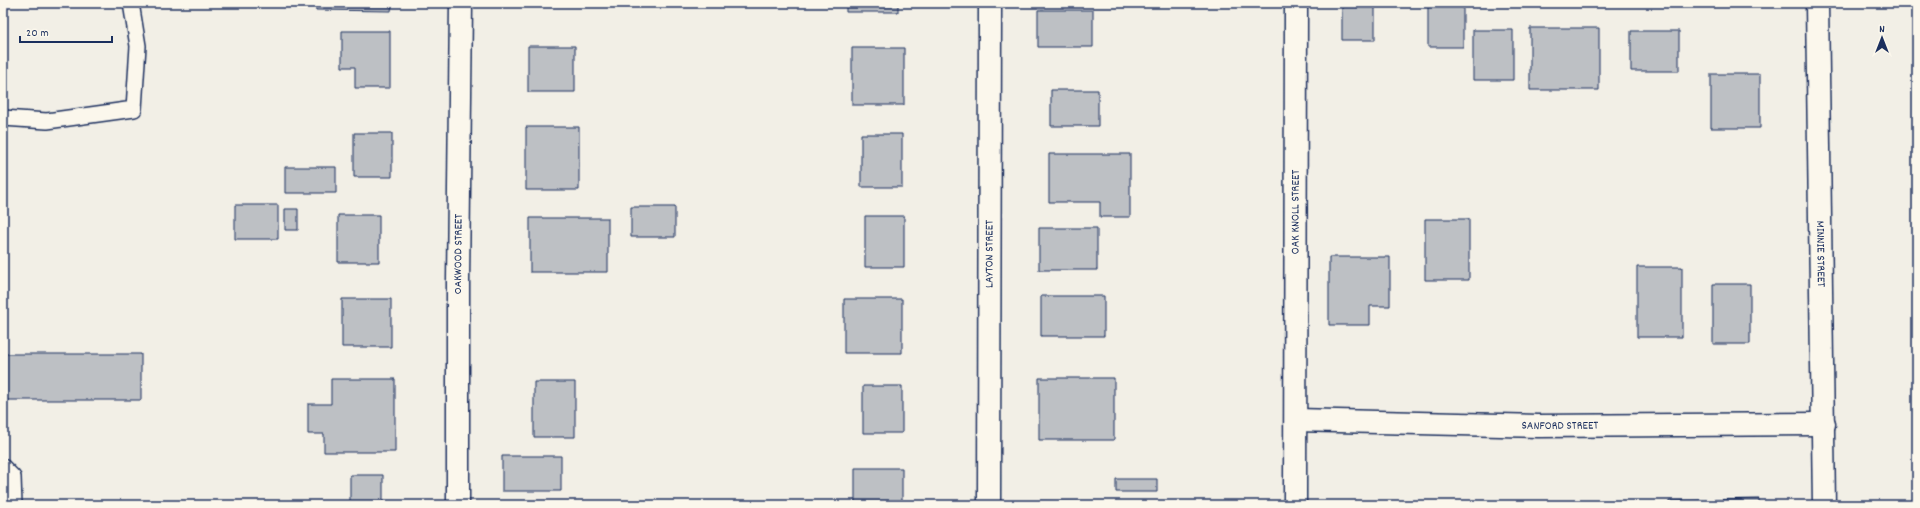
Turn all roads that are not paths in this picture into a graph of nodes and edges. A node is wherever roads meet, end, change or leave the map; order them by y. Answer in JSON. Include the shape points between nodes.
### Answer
{"nodes":[{"id":1,"x":131,"y":3,"type":"edge"},
{"id":2,"x":461,"y":3,"type":"edge"},
{"id":3,"x":990,"y":3,"type":"edge"},
{"id":4,"x":1296,"y":3,"type":"edge"},
{"id":5,"x":1817,"y":3,"type":"edge"},
{"id":6,"x":3,"y":118,"type":"edge"},
{"id":7,"x":1296,"y":420,"type":"junction"},
{"id":8,"x":1824,"y":424,"type":"junction"},
{"id":9,"x":3,"y":467,"type":"edge"},
{"id":10,"x":14,"y":505,"type":"edge"},
{"id":11,"x":458,"y":505,"type":"edge"},
{"id":12,"x":989,"y":505,"type":"edge"},
{"id":13,"x":1295,"y":505,"type":"edge"},
{"id":14,"x":1824,"y":505,"type":"edge"}],
"edges":[{"from":1,"to":6,"type":"lane","via":[[138,46],[134,109],[47,121]]},
{"from":2,"to":11,"type":"street","name":"OAKWOOD STREET"},
{"from":3,"to":12,"type":"street","name":"LAYTON STREET"},
{"from":4,"to":7,"type":"street","name":"OAK KNOLL STREET"},
{"from":5,"to":8,"type":"street","name":"MINNIE STREET"},
{"from":7,"to":8,"type":"street","name":"SANFORD STREET","via":[[1538,426]]},
{"from":7,"to":13,"type":"street","name":"OAK KNOLL STREET"},
{"from":8,"to":14,"type":"street","name":"MINNIE STREET"},
{"from":9,"to":10,"type":"lane","via":[[13,477]]}]}
